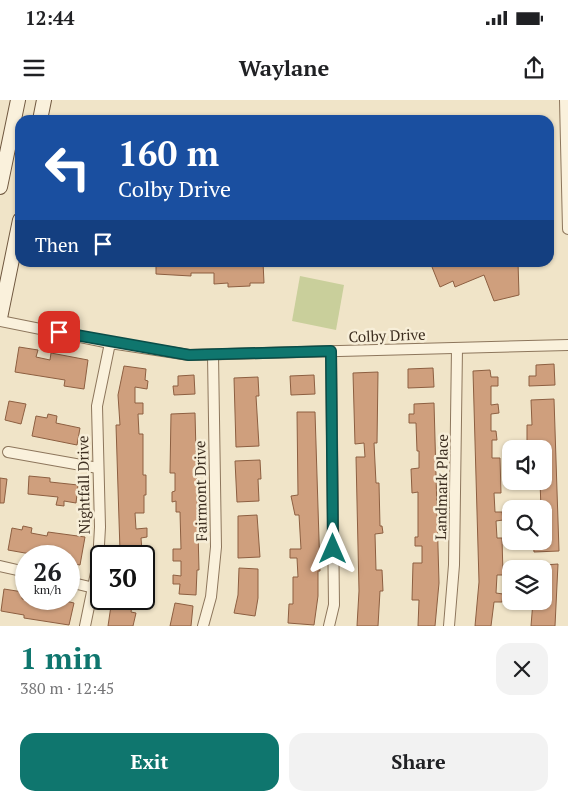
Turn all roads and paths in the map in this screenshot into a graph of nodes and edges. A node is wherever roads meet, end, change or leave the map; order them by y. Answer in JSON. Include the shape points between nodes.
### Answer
{"nodes":[{"id":1,"x":18,"y":100,"type":"edge"},
{"id":2,"x":44,"y":100,"type":"edge"},
{"id":3,"x":565,"y":100,"type":"edge"},
{"id":4,"x":41,"y":115,"type":"edge"},
{"id":5,"x":0,"y":187,"type":"edge"},
{"id":6,"x":568,"y":229,"type":"edge"},
{"id":7,"x":15,"y":245,"type":"edge"},
{"id":8,"x":0,"y":319,"type":"edge"},
{"id":9,"x":110,"y":342,"type":"junction"},
{"id":10,"x":568,"y":345,"type":"edge"},
{"id":11,"x":457,"y":348,"type":"junction"},
{"id":12,"x":331,"y":351,"type":"junction"},
{"id":13,"x":213,"y":355,"type":"junction"},
{"id":14,"x":8,"y":452,"type":"dead end"},
{"id":15,"x":98,"y":468,"type":"junction"},
{"id":16,"x":99,"y":545,"type":"edge"},
{"id":17,"x":0,"y":566,"type":"edge"},
{"id":18,"x":15,"y":569,"type":"edge"},
{"id":19,"x":90,"y":605,"type":"edge"},
{"id":20,"x":85,"y":626,"type":"edge"},
{"id":21,"x":202,"y":626,"type":"edge"},
{"id":22,"x":329,"y":626,"type":"edge"},
{"id":23,"x":449,"y":626,"type":"edge"}],
"edges":[{"from":1,"to":5,"type":"main road"},
{"from":2,"to":4,"type":"main road"},
{"from":3,"to":6,"type":"street"},
{"from":7,"to":8,"type":"main road"},
{"from":8,"to":9,"type":"street","name":"Colby Drive"},
{"from":9,"to":13,"type":"street","name":"Colby Drive","via":[[189,355]]},
{"from":9,"to":15,"type":"street","name":"Nightfall Drive","via":[[97,406]]},
{"from":10,"to":11,"type":"street","name":"Colby Drive"},
{"from":11,"to":12,"type":"street","name":"Colby Drive"},
{"from":11,"to":23,"type":"street","name":"Landmark Place","via":[[454,565]]},
{"from":12,"to":13,"type":"street","name":"Colby Drive"},
{"from":12,"to":22,"type":"street","via":[[334,605]]},
{"from":13,"to":21,"type":"street","name":"Fairmont Drive","via":[[216,547],[211,597]]},
{"from":14,"to":15,"type":"street"},
{"from":15,"to":16,"type":"street","name":"Nightfall Drive"},
{"from":17,"to":18,"type":"street"},
{"from":19,"to":20,"type":"street","name":"Nightfall Drive"}]}
